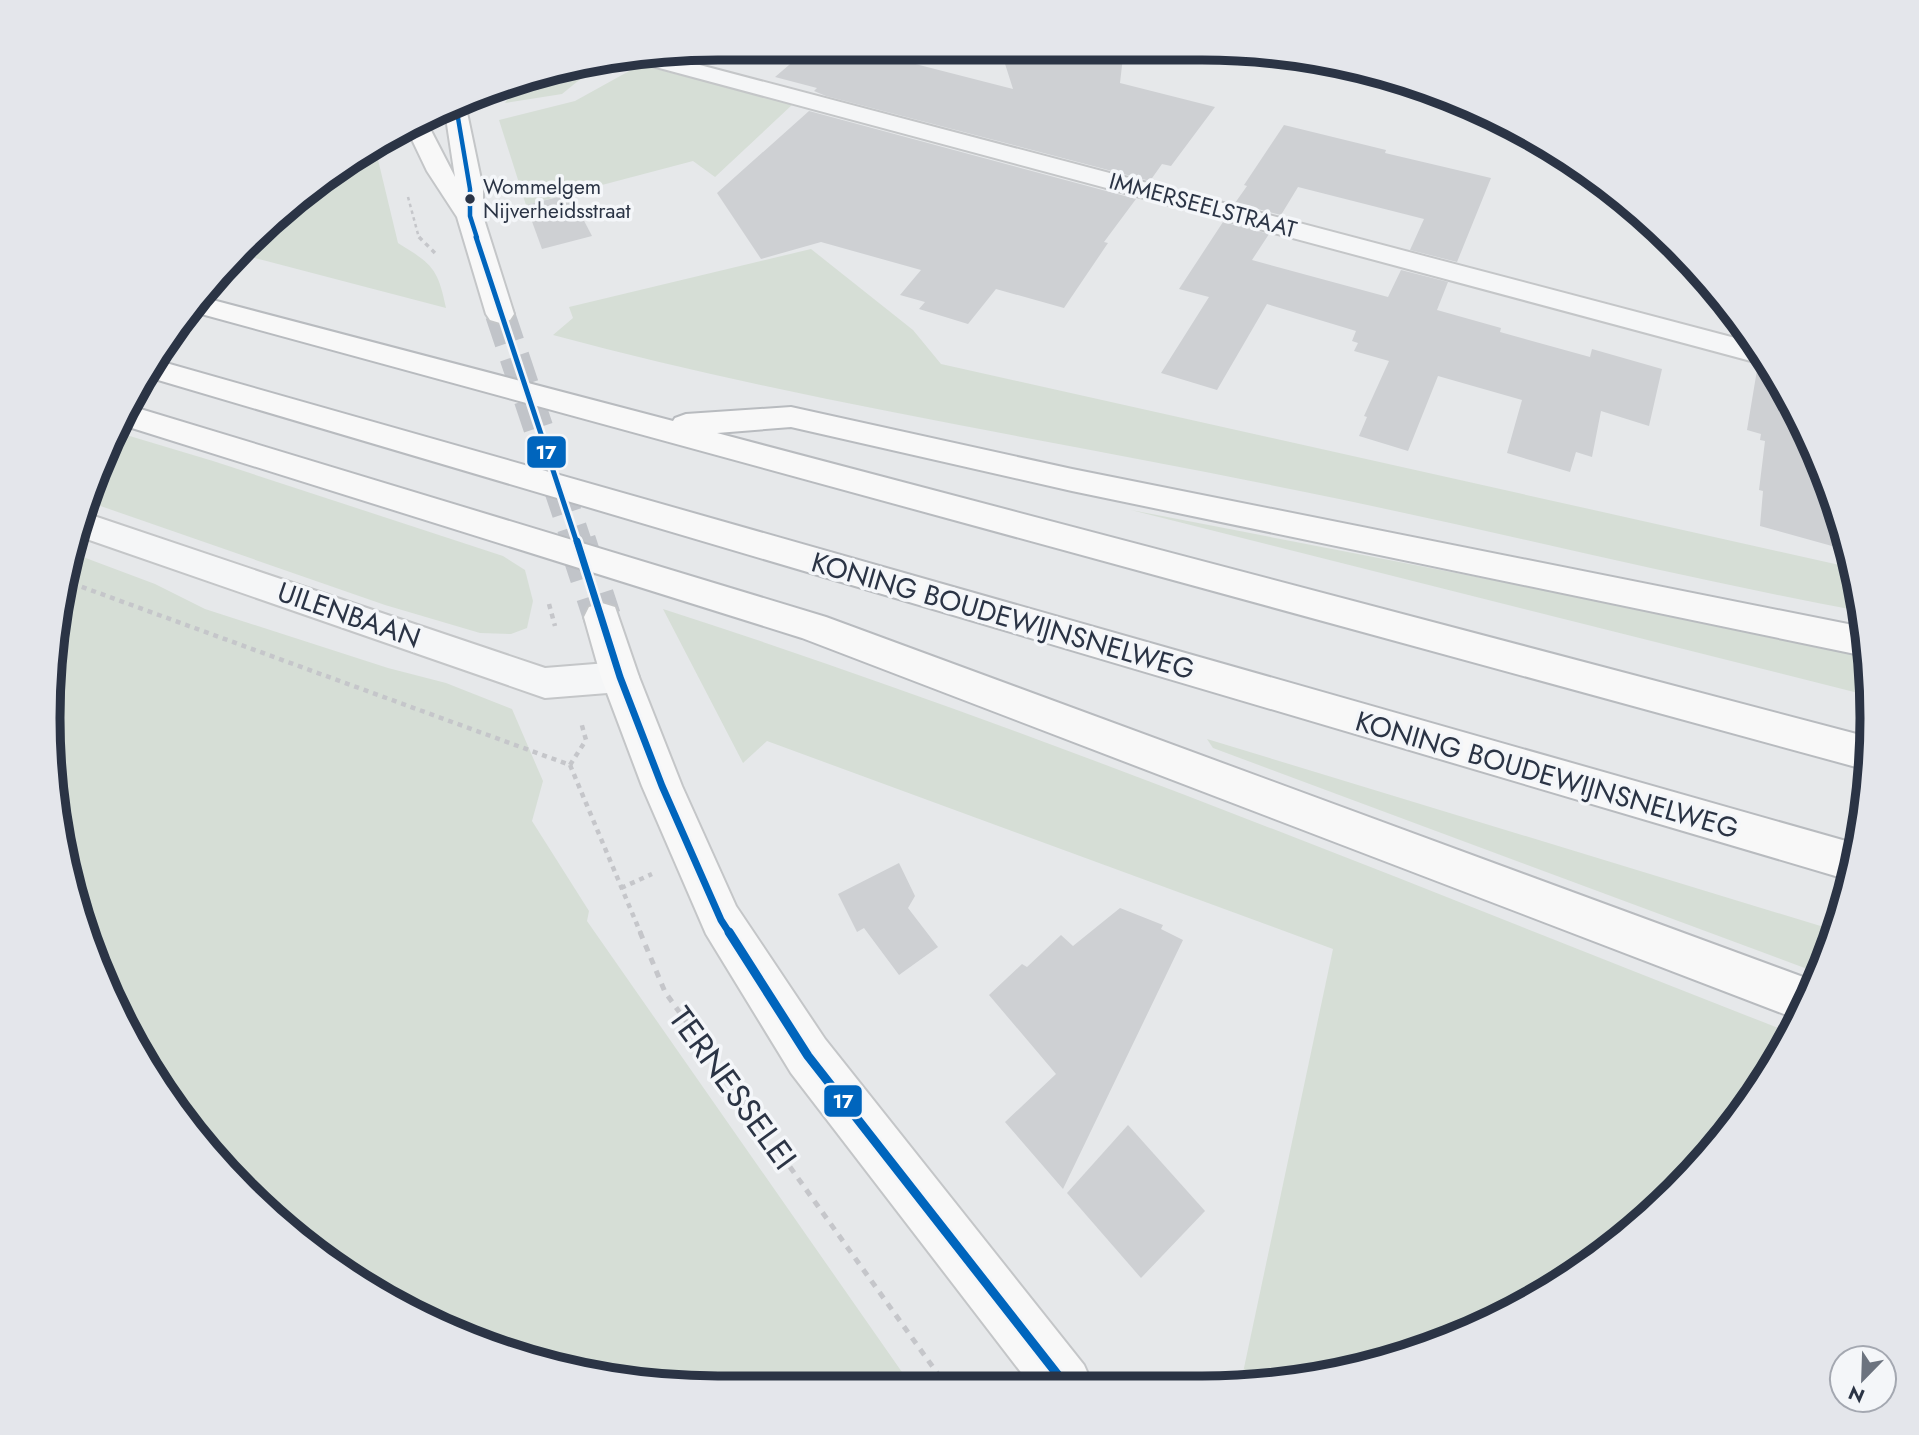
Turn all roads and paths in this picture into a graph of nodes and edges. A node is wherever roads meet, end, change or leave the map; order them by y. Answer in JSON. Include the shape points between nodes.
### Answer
{"nodes":[{"id":1,"x":664,"y":62,"type":"edge"},
{"id":2,"x":457,"y":114,"type":"edge"},
{"id":3,"x":420,"y":131,"type":"edge"},
{"id":4,"x":471,"y":216,"type":"junction"},
{"id":5,"x":205,"y":305,"type":"edge"},
{"id":6,"x":500,"y":314,"type":"tunnel mouth"},
{"id":7,"x":1748,"y":351,"type":"edge"},
{"id":8,"x":159,"y":370,"type":"edge"},
{"id":9,"x":132,"y":417,"type":"edge"},
{"id":10,"x":659,"y":426,"type":"junction"},
{"id":11,"x":88,"y":526,"type":"edge"},
{"id":12,"x":73,"y":584,"type":"edge"},
{"id":13,"x":603,"y":617,"type":"tunnel mouth"},
{"id":14,"x":1855,"y":640,"type":"edge"},
{"id":15,"x":620,"y":677,"type":"junction"},
{"id":16,"x":1858,"y":752,"type":"edge"},
{"id":17,"x":1844,"y":859,"type":"edge"},
{"id":18,"x":1797,"y":997,"type":"edge"},
{"id":19,"x":939,"y":1376,"type":"edge"},
{"id":20,"x":1059,"y":1376,"type":"edge"}],
"edges":[{"from":1,"to":7,"type":"street","name":"IMMERSEELSTRAAT"},
{"from":2,"to":4,"type":"main road"},
{"from":3,"to":4,"type":"main road","via":[[439,171]]},
{"from":4,"to":6,"type":"main road"},
{"from":5,"to":10,"type":"main road"},
{"from":8,"to":17,"type":"main road","name":"KONING BOUDEWIJNSNELWEG"},
{"from":9,"to":18,"type":"main road","via":[[813,627]]},
{"from":10,"to":14,"type":"main road","via":[[791,417],[1072,480]]},
{"from":10,"to":16,"type":"main road"},
{"from":11,"to":15,"type":"street","name":"UILENBAAN","via":[[545,683]]},
{"from":12,"to":19,"type":"path","name":"TERNESSELEI","via":[[570,765],[665,992]]},
{"from":13,"to":15,"type":"main road"},
{"from":15,"to":20,"type":"main road","via":[[721,920],[808,1056]]}]}
